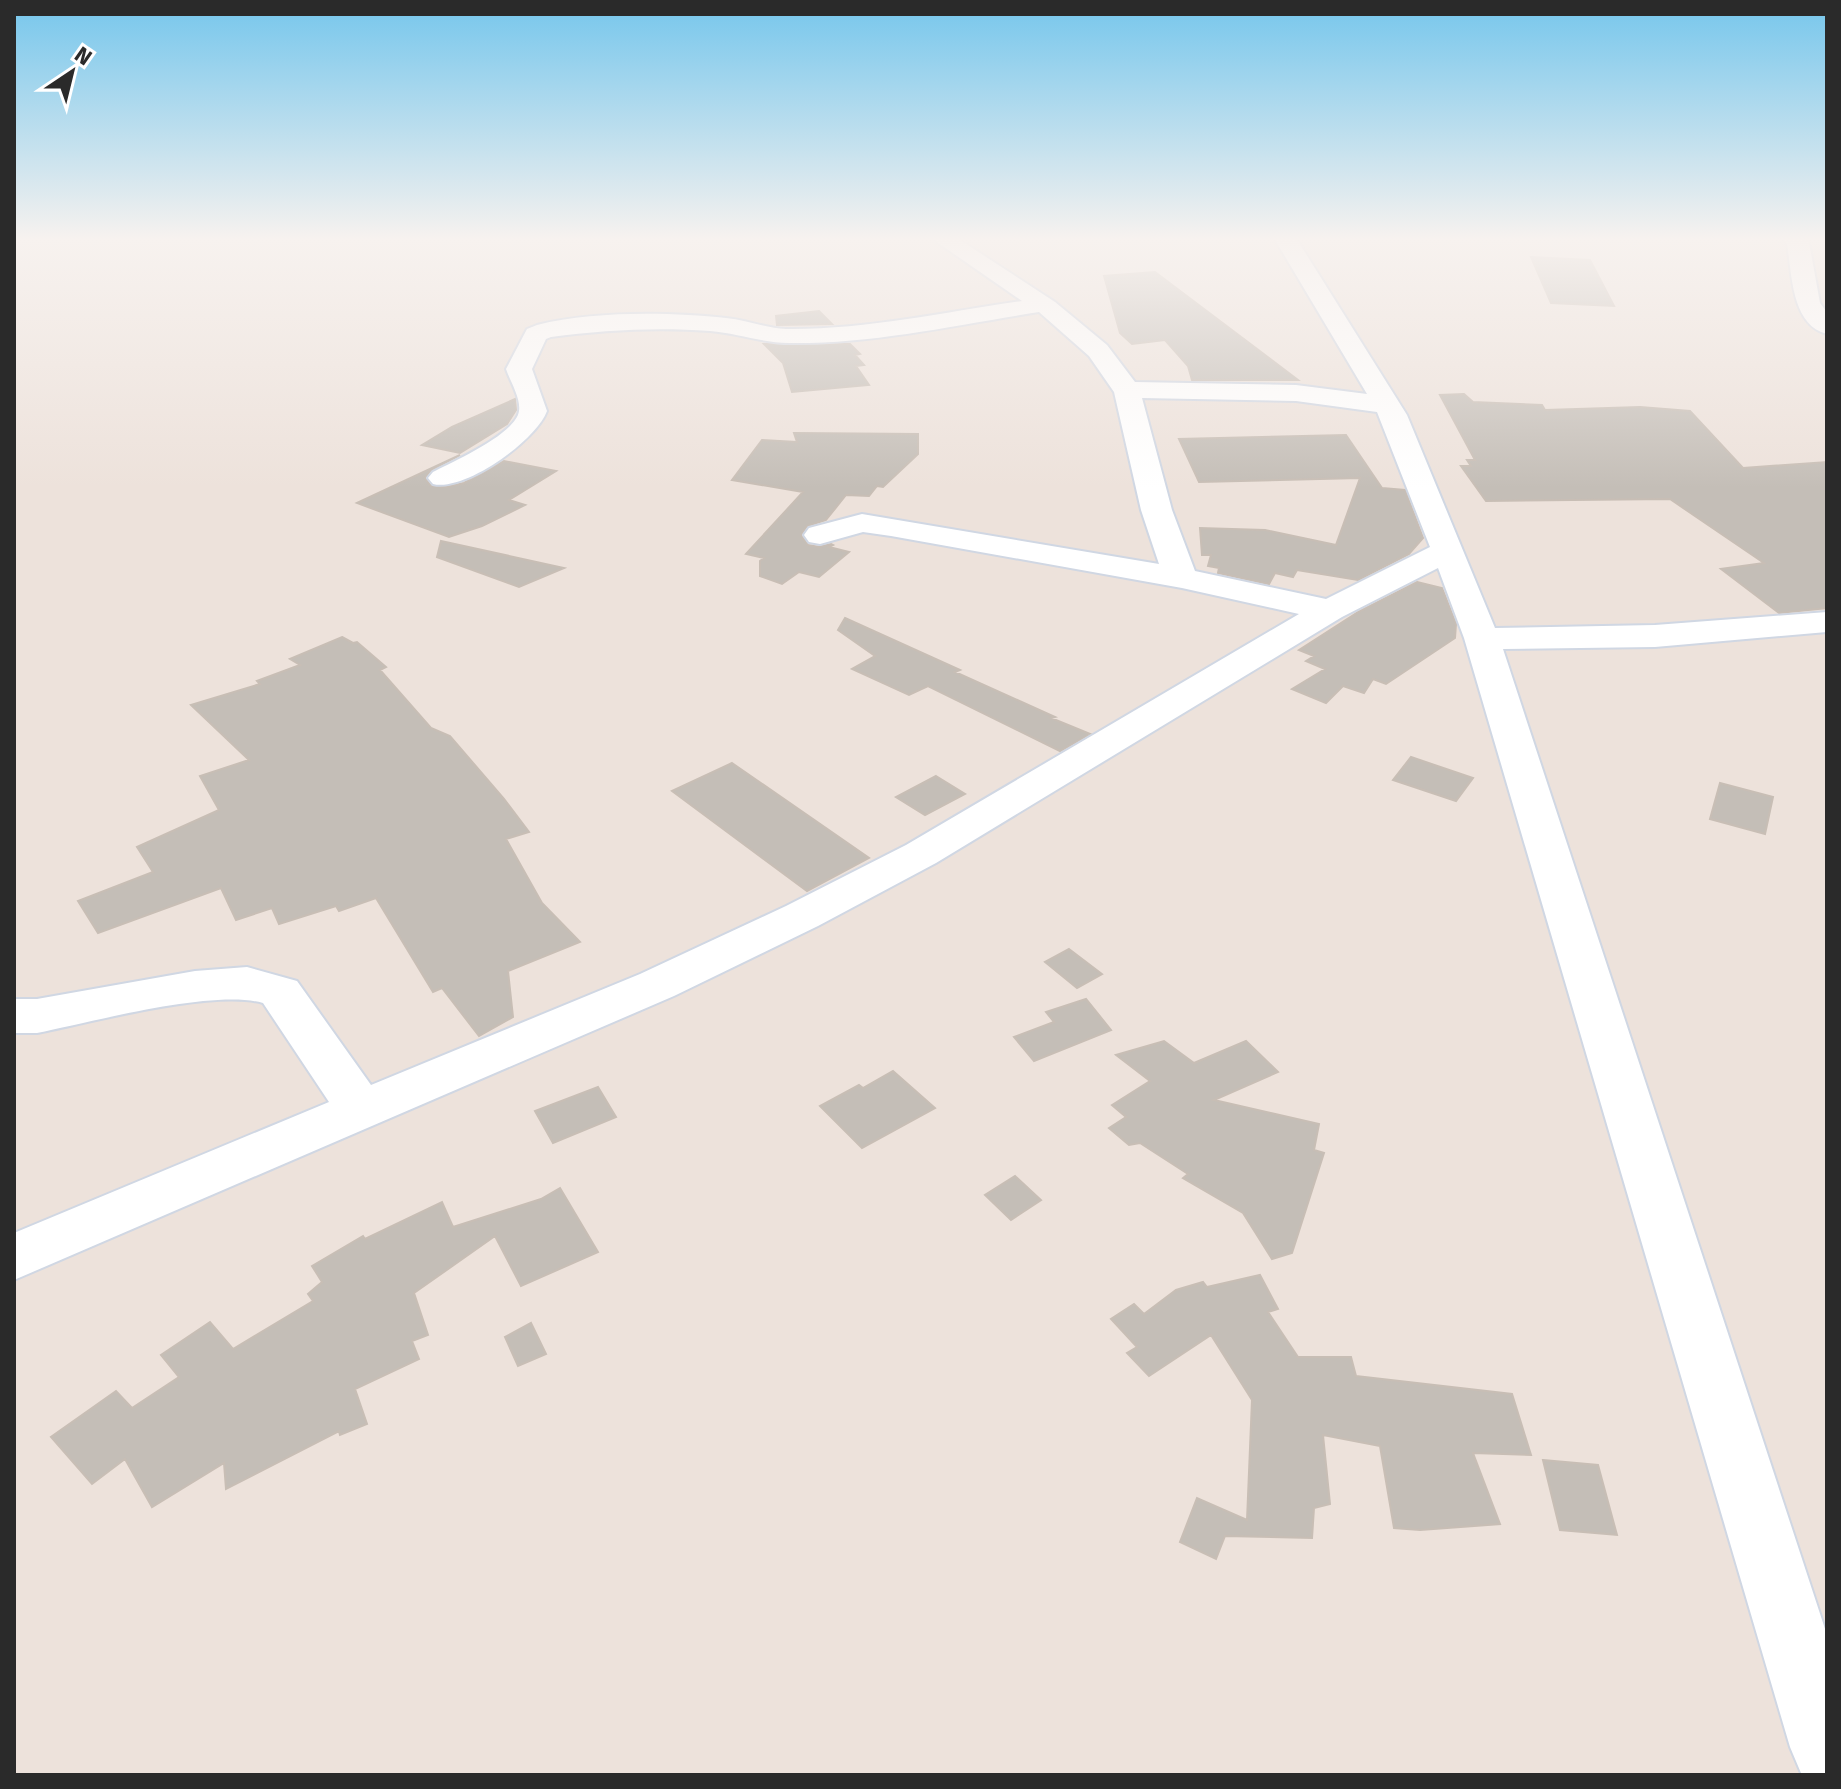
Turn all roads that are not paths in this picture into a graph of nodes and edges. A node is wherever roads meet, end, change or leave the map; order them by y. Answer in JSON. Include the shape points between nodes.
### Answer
{"nodes":[{"id":1,"x":921,"y":321,"type":"edge"},
{"id":2,"x":1063,"y":321,"type":"edge"},
{"id":3,"x":1336,"y":321,"type":"edge"},
{"id":4,"x":1127,"y":390,"type":"junction"},
{"id":5,"x":1387,"y":405,"type":"junction"},
{"id":6,"x":443,"y":478,"type":"dead end"},
{"id":7,"x":820,"y":535,"type":"dead end"},
{"id":8,"x":1446,"y":551,"type":"junction"},
{"id":9,"x":1182,"y":578,"type":"junction"},
{"id":10,"x":1330,"y":610,"type":"junction"},
{"id":11,"x":1827,"y":622,"type":"edge"},
{"id":12,"x":1482,"y":638,"type":"junction"},
{"id":13,"x":14,"y":1016,"type":"edge"},
{"id":14,"x":361,"y":1109,"type":"junction"},
{"id":15,"x":14,"y":1257,"type":"edge"},
{"id":16,"x":1827,"y":1747,"type":"edge"}],
"edges":[{"from":1,"to":6,"type":"street","via":[[789,336],[734,325],[684,323],[546,330],[536,334],[519,369],[533,415],[499,447]]},
{"from":2,"to":4,"type":"street","via":[[1100,350]]},
{"from":3,"to":5,"type":"street"},
{"from":4,"to":5,"type":"street","via":[[1296,393]]},
{"from":4,"to":9,"type":"street","via":[[1168,545]]},
{"from":5,"to":8,"type":"street"},
{"from":7,"to":9,"type":"street","via":[[862,523]]},
{"from":8,"to":10,"type":"street"},
{"from":8,"to":12,"type":"street"},
{"from":9,"to":10,"type":"street"},
{"from":10,"to":14,"type":"street","via":[[921,854],[802,916],[657,985]]},
{"from":11,"to":12,"type":"street","via":[[1700,636]]},
{"from":12,"to":16,"type":"street"},
{"from":13,"to":14,"type":"street","via":[[247,983],[280,992]]},
{"from":14,"to":15,"type":"street"}]}
